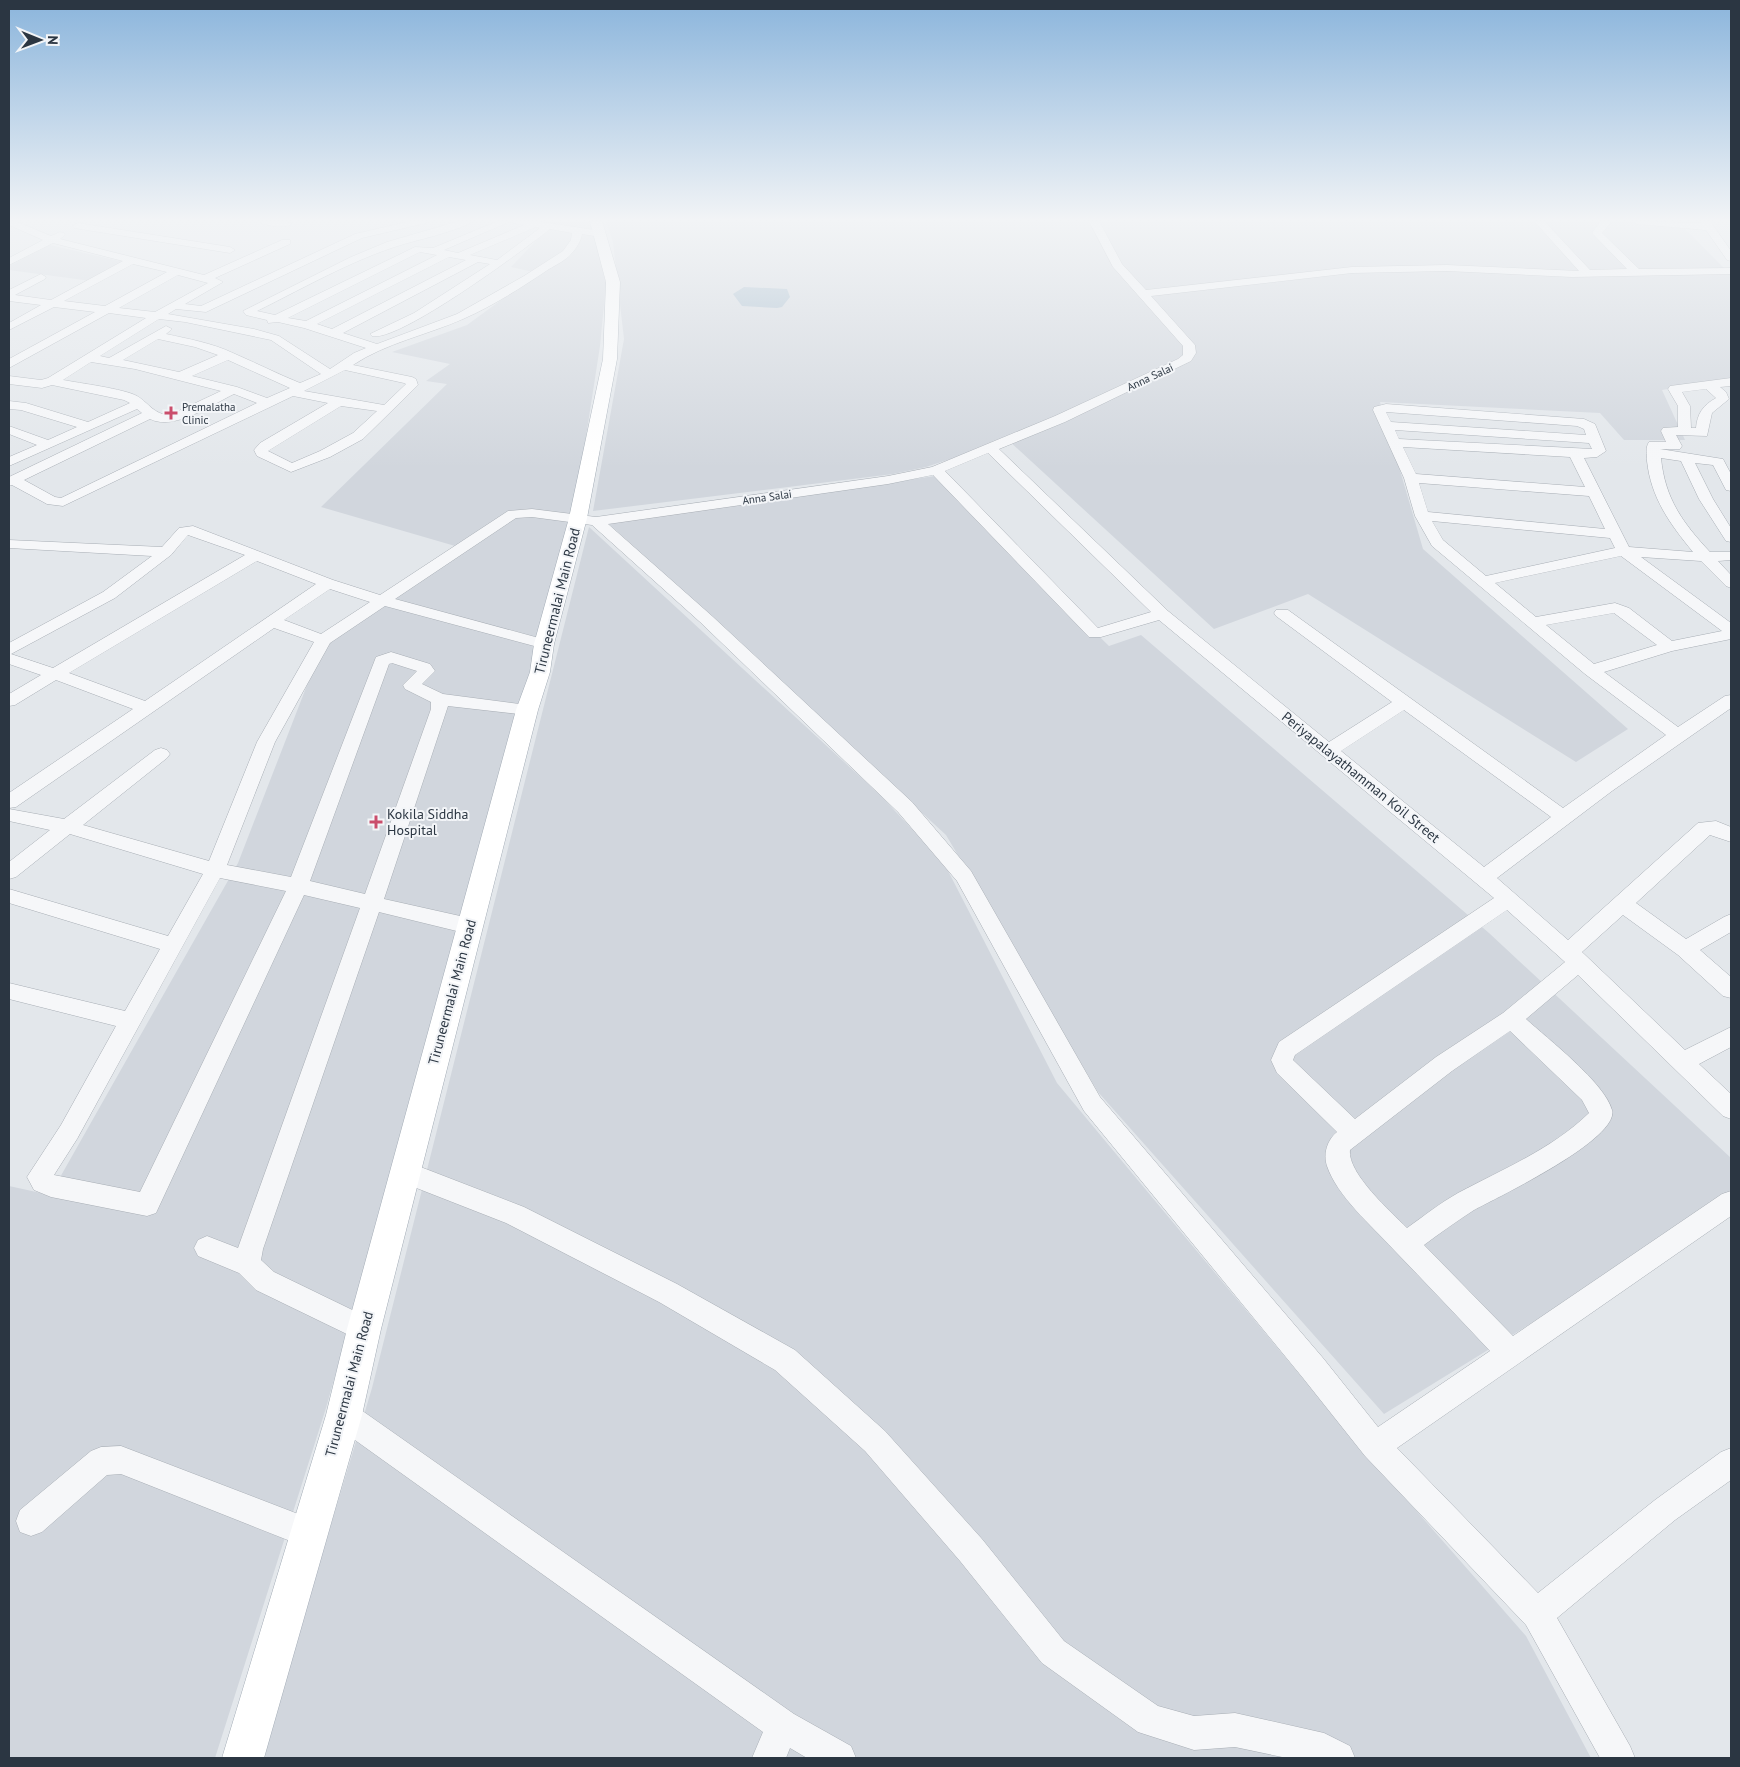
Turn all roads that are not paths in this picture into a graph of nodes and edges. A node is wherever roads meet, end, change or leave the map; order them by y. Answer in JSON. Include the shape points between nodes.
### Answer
{"nodes":[{"id":1,"x":24,"y":303,"type":"edge"},
{"id":2,"x":48,"y":303,"type":"edge"},
{"id":3,"x":115,"y":303,"type":"edge"},
{"id":4,"x":177,"y":303,"type":"edge"},
{"id":5,"x":215,"y":303,"type":"edge"},
{"id":6,"x":263,"y":303,"type":"edge"},
{"id":7,"x":306,"y":303,"type":"edge"},
{"id":8,"x":349,"y":303,"type":"edge"},
{"id":9,"x":391,"y":303,"type":"edge"},
{"id":10,"x":436,"y":303,"type":"edge"},
{"id":11,"x":482,"y":303,"type":"edge"},
{"id":12,"x":612,"y":303,"type":"edge"},
{"id":13,"x":1151,"y":303,"type":"edge"},
{"id":14,"x":52,"y":304,"type":"junction"},
{"id":15,"x":174,"y":305,"type":"junction"},
{"id":16,"x":103,"y":310,"type":"junction"},
{"id":17,"x":9,"y":311,"type":"edge"},
{"id":18,"x":157,"y":316,"type":"junction"},
{"id":19,"x":276,"y":318,"type":"junction"},
{"id":20,"x":185,"y":319,"type":"junction"},
{"id":21,"x":307,"y":325,"type":"junction"},
{"id":22,"x":9,"y":327,"type":"edge"},
{"id":23,"x":254,"y":332,"type":"junction"},
{"id":24,"x":334,"y":333,"type":"junction"},
{"id":25,"x":156,"y":335,"type":"junction"},
{"id":26,"x":360,"y":341,"type":"junction"},
{"id":27,"x":377,"y":348,"type":"junction"},
{"id":28,"x":229,"y":355,"type":"junction"},
{"id":29,"x":89,"y":358,"type":"junction"},
{"id":30,"x":112,"y":361,"type":"junction"},
{"id":31,"x":9,"y":364,"type":"edge"},
{"id":32,"x":343,"y":366,"type":"junction"},
{"id":33,"x":330,"y":374,"type":"junction"},
{"id":34,"x":181,"y":376,"type":"junction"},
{"id":35,"x":9,"y":380,"type":"edge"},
{"id":36,"x":58,"y":382,"type":"junction"},
{"id":37,"x":1731,"y":382,"type":"edge"},
{"id":38,"x":35,"y":384,"type":"junction"},
{"id":39,"x":1708,"y":384,"type":"junction"},
{"id":40,"x":233,"y":390,"type":"junction"},
{"id":41,"x":297,"y":390,"type":"junction"},
{"id":42,"x":9,"y":400,"type":"edge"},
{"id":43,"x":340,"y":402,"type":"junction"},
{"id":44,"x":268,"y":403,"type":"junction"},
{"id":45,"x":138,"y":404,"type":"junction"},
{"id":46,"x":15,"y":405,"type":"edge"},
{"id":47,"x":388,"y":409,"type":"junction"},
{"id":48,"x":150,"y":414,"type":"junction"},
{"id":49,"x":89,"y":426,"type":"junction"},
{"id":50,"x":9,"y":430,"type":"edge"},
{"id":51,"x":1681,"y":431,"type":"junction"},
{"id":52,"x":1394,"y":443,"type":"junction"},
{"id":53,"x":48,"y":444,"type":"junction"},
{"id":54,"x":989,"y":447,"type":"junction"},
{"id":55,"x":1574,"y":454,"type":"junction"},
{"id":56,"x":1654,"y":454,"type":"junction"},
{"id":57,"x":1686,"y":457,"type":"junction"},
{"id":58,"x":9,"y":462,"type":"edge"},
{"id":59,"x":1725,"y":462,"type":"edge"},
{"id":60,"x":936,"y":470,"type":"junction"},
{"id":61,"x":1411,"y":478,"type":"junction"},
{"id":62,"x":11,"y":481,"type":"edge"},
{"id":63,"x":1731,"y":488,"type":"edge"},
{"id":64,"x":1593,"y":492,"type":"junction"},
{"id":65,"x":1422,"y":516,"type":"junction"},
{"id":66,"x":587,"y":519,"type":"junction"},
{"id":67,"x":1616,"y":534,"type":"junction"},
{"id":68,"x":1731,"y":538,"type":"edge"},
{"id":69,"x":9,"y":544,"type":"edge"},
{"id":70,"x":1624,"y":551,"type":"junction"},
{"id":71,"x":166,"y":552,"type":"junction"},
{"id":72,"x":256,"y":555,"type":"junction"},
{"id":73,"x":1704,"y":556,"type":"junction"},
{"id":74,"x":1731,"y":556,"type":"edge"},
{"id":75,"x":1483,"y":581,"type":"junction"},
{"id":76,"x":328,"y":583,"type":"junction"},
{"id":77,"x":1731,"y":583,"type":"edge"},
{"id":78,"x":380,"y":600,"type":"junction"},
{"id":79,"x":1282,"y":613,"type":"dead end"},
{"id":80,"x":1162,"y":614,"type":"junction"},
{"id":81,"x":271,"y":621,"type":"junction"},
{"id":82,"x":1533,"y":622,"type":"junction"},
{"id":83,"x":1731,"y":630,"type":"edge"},
{"id":84,"x":1731,"y":634,"type":"edge"},
{"id":85,"x":322,"y":640,"type":"junction"},
{"id":86,"x":544,"y":644,"type":"junction"},
{"id":87,"x":1669,"y":647,"type":"junction"},
{"id":88,"x":9,"y":650,"type":"edge"},
{"id":89,"x":9,"y":659,"type":"edge"},
{"id":90,"x":1590,"y":670,"type":"junction"},
{"id":91,"x":52,"y":674,"type":"junction"},
{"id":92,"x":438,"y":699,"type":"junction"},
{"id":93,"x":1731,"y":700,"type":"edge"},
{"id":94,"x":9,"y":701,"type":"edge"},
{"id":95,"x":1404,"y":702,"type":"junction"},
{"id":96,"x":145,"y":707,"type":"junction"},
{"id":97,"x":527,"y":710,"type":"junction"},
{"id":98,"x":1677,"y":735,"type":"junction"},
{"id":99,"x":1328,"y":751,"type":"junction"},
{"id":100,"x":161,"y":754,"type":"dead end"},
{"id":101,"x":9,"y":802,"type":"edge"},
{"id":102,"x":9,"y":815,"type":"edge"},
{"id":103,"x":1563,"y":817,"type":"junction"},
{"id":104,"x":68,"y":827,"type":"junction"},
{"id":105,"x":1731,"y":835,"type":"edge"},
{"id":106,"x":215,"y":870,"type":"junction"},
{"id":107,"x":9,"y":872,"type":"edge"},
{"id":108,"x":1484,"y":878,"type":"junction"},
{"id":109,"x":298,"y":886,"type":"junction"},
{"id":110,"x":9,"y":896,"type":"edge"},
{"id":111,"x":1508,"y":899,"type":"junction"},
{"id":112,"x":370,"y":903,"type":"junction"},
{"id":113,"x":1622,"y":904,"type":"junction"},
{"id":114,"x":1731,"y":922,"type":"edge"},
{"id":115,"x":469,"y":926,"type":"junction"},
{"id":116,"x":172,"y":945,"type":"junction"},
{"id":117,"x":1685,"y":949,"type":"junction"},
{"id":118,"x":1574,"y":957,"type":"junction"},
{"id":119,"x":1731,"y":990,"type":"edge"},
{"id":120,"x":9,"y":991,"type":"edge"},
{"id":121,"x":1511,"y":1020,"type":"junction"},
{"id":122,"x":130,"y":1021,"type":"junction"},
{"id":123,"x":1731,"y":1036,"type":"edge"},
{"id":124,"x":1682,"y":1062,"type":"junction"},
{"id":125,"x":1731,"y":1109,"type":"edge"},
{"id":126,"x":1354,"y":1133,"type":"junction"},
{"id":127,"x":405,"y":1172,"type":"junction"},
{"id":128,"x":1731,"y":1202,"type":"edge"},
{"id":129,"x":1406,"y":1243,"type":"junction"},
{"id":130,"x":206,"y":1248,"type":"dead end"},
{"id":131,"x":248,"y":1264,"type":"junction"},
{"id":132,"x":364,"y":1329,"type":"junction"},
{"id":133,"x":1511,"y":1353,"type":"junction"},
{"id":134,"x":344,"y":1415,"type":"junction"},
{"id":135,"x":1375,"y":1446,"type":"junction"},
{"id":136,"x":1731,"y":1462,"type":"edge"},
{"id":137,"x":30,"y":1521,"type":"dead end"},
{"id":138,"x":308,"y":1533,"type":"junction"},
{"id":139,"x":1537,"y":1614,"type":"junction"},
{"id":140,"x":782,"y":1726,"type":"junction"},
{"id":141,"x":244,"y":1758,"type":"edge"},
{"id":142,"x":769,"y":1758,"type":"edge"},
{"id":143,"x":839,"y":1758,"type":"edge"},
{"id":144,"x":1338,"y":1758,"type":"edge"},
{"id":145,"x":1618,"y":1758,"type":"edge"}],
"edges":[{"from":1,"to":17,"type":"street"},
{"from":2,"to":14,"type":"street"},
{"from":3,"to":16,"type":"street"},
{"from":4,"to":15,"type":"street"},
{"from":5,"to":15,"type":"street","via":[[202,310]]},
{"from":6,"to":19,"type":"street","via":[[250,313]]},
{"from":7,"to":19,"type":"street"},
{"from":8,"to":21,"type":"street"},
{"from":9,"to":24,"type":"street"},
{"from":10,"to":26,"type":"street"},
{"from":11,"to":27,"type":"street","via":[[460,316]]},
{"from":12,"to":66,"type":"main road","name":"Tiruneermalai Main Road","via":[[610,359]]},
{"from":13,"to":54,"type":"street","name":"Anna Salai","via":[[1189,345],[1189,357],[1060,419]]},
{"from":14,"to":16,"type":"street"},
{"from":14,"to":22,"type":"street"},
{"from":15,"to":18,"type":"street"},
{"from":16,"to":18,"type":"street"},
{"from":16,"to":31,"type":"street"},
{"from":18,"to":20,"type":"street"},
{"from":18,"to":29,"type":"street"},
{"from":19,"to":21,"type":"street"},
{"from":19,"to":23,"type":"street"},
{"from":20,"to":23,"type":"street"},
{"from":20,"to":25,"type":"street"},
{"from":21,"to":24,"type":"street"},
{"from":23,"to":33,"type":"street","via":[[275,338]]},
{"from":24,"to":26,"type":"street"},
{"from":25,"to":28,"type":"street"},
{"from":25,"to":30,"type":"street"},
{"from":26,"to":27,"type":"street"},
{"from":27,"to":32,"type":"street"},
{"from":28,"to":34,"type":"street"},
{"from":28,"to":41,"type":"street"},
{"from":29,"to":30,"type":"street"},
{"from":29,"to":36,"type":"street"},
{"from":30,"to":34,"type":"street"},
{"from":32,"to":33,"type":"street"},
{"from":32,"to":47,"type":"street","via":[[412,382]]},
{"from":33,"to":41,"type":"street"},
{"from":34,"to":40,"type":"street"},
{"from":35,"to":38,"type":"street"},
{"from":36,"to":38,"type":"street"},
{"from":36,"to":45,"type":"street","via":[[132,398]]},
{"from":36,"to":46,"type":"street"},
{"from":37,"to":39,"type":"street"},
{"from":38,"to":42,"type":"street"},
{"from":39,"to":51,"type":"street","via":[[1674,389],[1684,406],[1685,429]]},
{"from":39,"to":51,"type":"street","via":[[1724,399],[1708,408],[1701,423],[1702,433]]},
{"from":40,"to":44,"type":"street"},
{"from":40,"to":48,"type":"street","via":[[172,419],[160,419]]},
{"from":41,"to":43,"type":"street"},
{"from":41,"to":44,"type":"street"},
{"from":43,"to":47,"type":"street"},
{"from":43,"to":47,"type":"street","via":[[265,446],[262,453],[291,468],[352,440]]},
{"from":44,"to":62,"type":"street","via":[[63,502],[52,501]]},
{"from":45,"to":48,"type":"street"},
{"from":45,"to":49,"type":"street"},
{"from":46,"to":49,"type":"street"},
{"from":48,"to":62,"type":"street"},
{"from":49,"to":53,"type":"street"},
{"from":50,"to":53,"type":"street"},
{"from":51,"to":56,"type":"street","via":[[1668,431],[1675,446],[1654,445]]},
{"from":52,"to":55,"type":"street"},
{"from":52,"to":55,"type":"street","via":[[1380,409],[1579,422],[1590,427],[1599,451]]},
{"from":52,"to":61,"type":"street"},
{"from":53,"to":58,"type":"street"},
{"from":54,"to":60,"type":"street","name":"Anna Salai"},
{"from":54,"to":80,"type":"street","name":"Periyapalayathamman Koil Street"},
{"from":55,"to":64,"type":"street"},
{"from":56,"to":57,"type":"street"},
{"from":56,"to":73,"type":"street","via":[[1658,486],[1672,514]]},
{"from":57,"to":59,"type":"street"},
{"from":57,"to":68,"type":"street","via":[[1713,513]]},
{"from":59,"to":63,"type":"street"},
{"from":60,"to":66,"type":"street","name":"Anna Salai","via":[[888,480]]},
{"from":60,"to":80,"type":"street","via":[[1095,634]]},
{"from":61,"to":64,"type":"street"},
{"from":61,"to":65,"type":"street"},
{"from":64,"to":67,"type":"street"},
{"from":65,"to":67,"type":"street"},
{"from":65,"to":75,"type":"street","via":[[1437,543]]},
{"from":66,"to":78,"type":"street","name":"Anna Salai","via":[[513,514]]},
{"from":66,"to":86,"type":"main road","name":"Tiruneermalai Main Road"},
{"from":66,"to":135,"type":"street","via":[[706,619],[905,807],[964,876],[1092,1104]]},
{"from":67,"to":70,"type":"street"},
{"from":69,"to":71,"type":"street"},
{"from":70,"to":73,"type":"street"},
{"from":70,"to":75,"type":"street"},
{"from":70,"to":83,"type":"street"},
{"from":71,"to":72,"type":"street","via":[[184,531],[193,530]]},
{"from":71,"to":88,"type":"street","via":[[109,595]]},
{"from":72,"to":76,"type":"street"},
{"from":72,"to":91,"type":"street"},
{"from":73,"to":74,"type":"street"},
{"from":73,"to":77,"type":"street"},
{"from":75,"to":82,"type":"street"},
{"from":76,"to":78,"type":"street"},
{"from":76,"to":81,"type":"street"},
{"from":78,"to":85,"type":"street","name":"Anna Salai"},
{"from":78,"to":86,"type":"street"},
{"from":79,"to":95,"type":"street"},
{"from":80,"to":99,"type":"street","name":"Periyapalayathamman Koil Street"},
{"from":81,"to":85,"type":"street"},
{"from":81,"to":96,"type":"street"},
{"from":82,"to":87,"type":"street","via":[[1615,608]]},
{"from":82,"to":90,"type":"street"},
{"from":84,"to":87,"type":"street"},
{"from":85,"to":106,"type":"street","via":[[266,742]]},
{"from":86,"to":97,"type":"main road","name":"Tiruneermalai Main Road","via":[[540,672]]},
{"from":87,"to":90,"type":"street"},
{"from":89,"to":91,"type":"street"},
{"from":90,"to":98,"type":"street"},
{"from":91,"to":94,"type":"street"},
{"from":91,"to":96,"type":"street"},
{"from":92,"to":97,"type":"street"},
{"from":92,"to":109,"type":"street","via":[[412,685],[427,669],[396,658],[386,658],[382,662]]},
{"from":92,"to":112,"type":"street","via":[[440,709],[386,869]]},
{"from":93,"to":98,"type":"street"},
{"from":95,"to":99,"type":"street"},
{"from":95,"to":103,"type":"street"},
{"from":96,"to":101,"type":"street"},
{"from":97,"to":115,"type":"main road","name":"Tiruneermalai Main Road"},
{"from":98,"to":103,"type":"street"},
{"from":99,"to":108,"type":"street","name":"Periyapalayathamman Koil Street"},
{"from":100,"to":104,"type":"street"},
{"from":102,"to":104,"type":"street"},
{"from":103,"to":108,"type":"street"},
{"from":104,"to":106,"type":"street"},
{"from":104,"to":107,"type":"street"},
{"from":105,"to":113,"type":"street","via":[[1716,828],[1705,828]]},
{"from":106,"to":109,"type":"street"},
{"from":106,"to":116,"type":"street"},
{"from":108,"to":111,"type":"street","name":"Periyapalayathamman Koil Street"},
{"from":109,"to":112,"type":"street"},
{"from":109,"to":122,"type":"street","via":[[147,1205],[60,1188],[39,1177]]},
{"from":110,"to":116,"type":"street"},
{"from":111,"to":118,"type":"street","name":"Periyapalayathamman Koil Street"},
{"from":111,"to":126,"type":"street","via":[[1287,1049],[1282,1060],[1285,1066]]},
{"from":112,"to":115,"type":"street"},
{"from":112,"to":131,"type":"street","via":[[250,1249]]},
{"from":113,"to":117,"type":"street"},
{"from":113,"to":118,"type":"street"},
{"from":114,"to":117,"type":"street"},
{"from":115,"to":127,"type":"main road","name":"Tiruneermalai Main Road"},
{"from":116,"to":122,"type":"street"},
{"from":117,"to":119,"type":"street"},
{"from":118,"to":121,"type":"street"},
{"from":118,"to":124,"type":"street","name":"Periyapalayathamman Koil Street"},
{"from":120,"to":122,"type":"street"},
{"from":121,"to":126,"type":"street","via":[[1444,1064]]},
{"from":121,"to":129,"type":"street","via":[[1590,1093],[1601,1116],[1549,1156],[1463,1203]]},
{"from":123,"to":124,"type":"street"},
{"from":124,"to":125,"type":"street","name":"Periyapalayathamman Koil Street"},
{"from":126,"to":129,"type":"street","via":[[1337,1152],[1339,1164],[1351,1184]]},
{"from":127,"to":132,"type":"main road","name":"Tiruneermalai Main Road"},
{"from":127,"to":144,"type":"street","via":[[515,1216],[668,1293],[785,1360],[875,1441],[971,1550],[1053,1652],[1150,1720],[1194,1733],[1235,1730],[1324,1750]]},
{"from":128,"to":133,"type":"street"},
{"from":129,"to":133,"type":"street"},
{"from":130,"to":131,"type":"street"},
{"from":131,"to":132,"type":"street","via":[[265,1281]]},
{"from":132,"to":134,"type":"main road","name":"Tiruneermalai Main Road"},
{"from":133,"to":135,"type":"street"},
{"from":134,"to":138,"type":"main road","name":"Tiruneermalai Main Road"},
{"from":134,"to":140,"type":"street"},
{"from":135,"to":139,"type":"street"},
{"from":136,"to":139,"type":"street","via":[[1665,1510]]},
{"from":137,"to":138,"type":"street","via":[[102,1461],[121,1460]]},
{"from":138,"to":141,"type":"main road","name":"Tiruneermalai Main Road"},
{"from":139,"to":145,"type":"street"},
{"from":140,"to":142,"type":"street"},
{"from":140,"to":143,"type":"street"}]}
